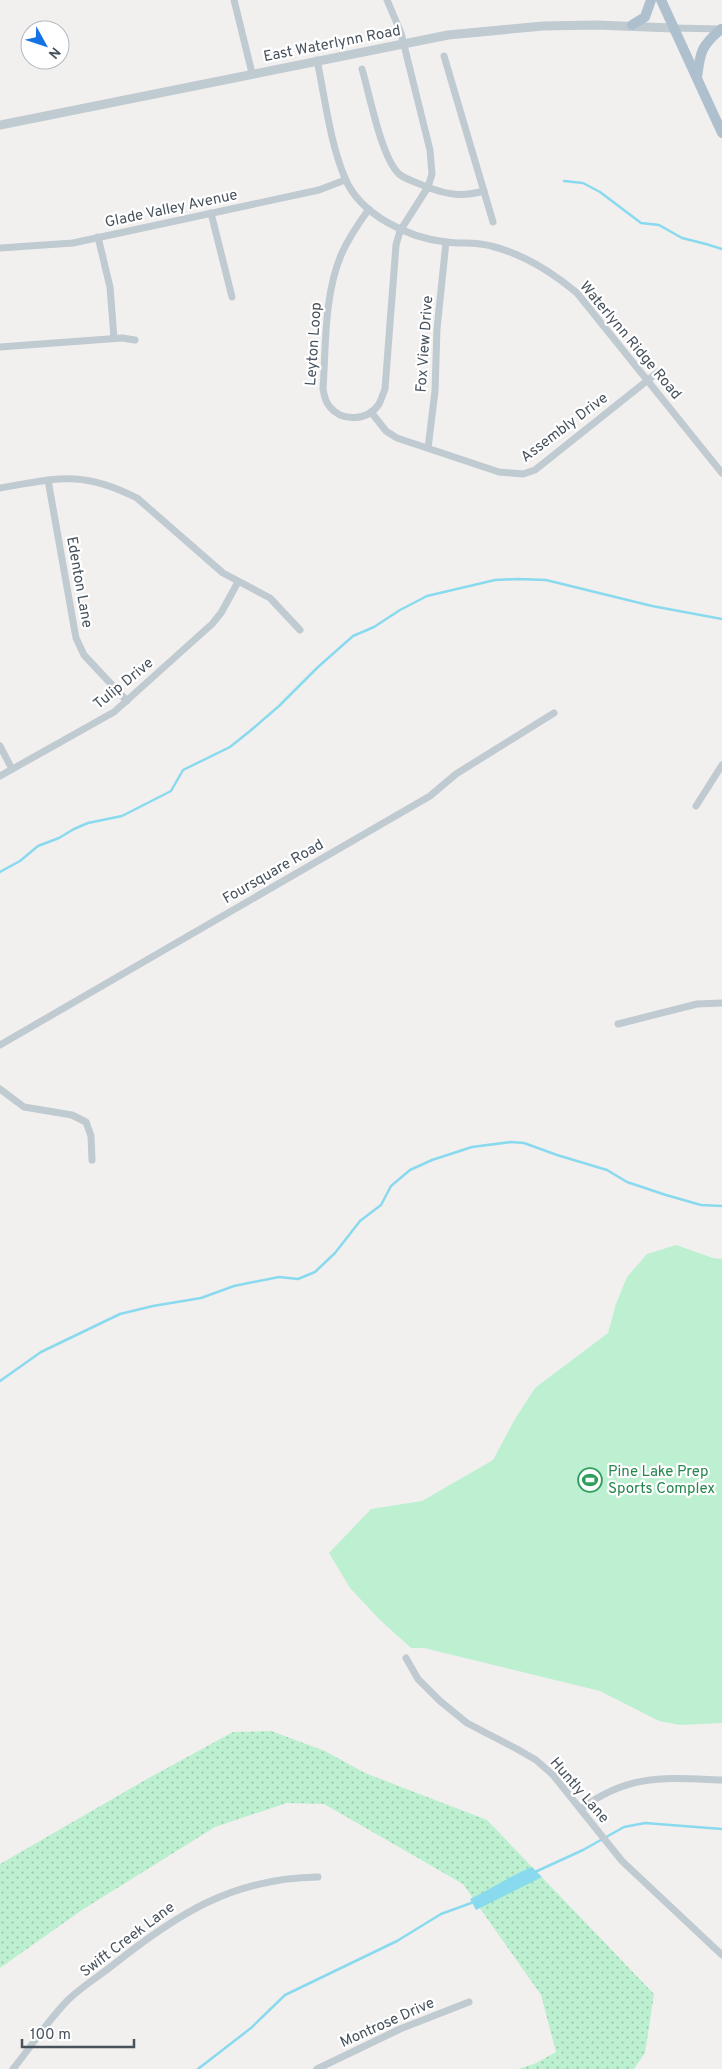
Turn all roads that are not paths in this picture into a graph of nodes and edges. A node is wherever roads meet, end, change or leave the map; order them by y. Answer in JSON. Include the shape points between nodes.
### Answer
{"nodes":[{"id":1,"x":234,"y":0,"type":"edge"},
{"id":2,"x":387,"y":0,"type":"edge"},
{"id":3,"x":651,"y":0,"type":"edge"},
{"id":4,"x":661,"y":0,"type":"edge"},
{"id":5,"x":632,"y":26,"type":"junction"},
{"id":6,"x":673,"y":28,"type":"junction"},
{"id":7,"x":721,"y":29,"type":"edge"},
{"id":8,"x":402,"y":43,"type":"junction"},
{"id":9,"x":444,"y":56,"type":"dead end"},
{"id":10,"x":317,"y":60,"type":"junction"},
{"id":11,"x":362,"y":69,"type":"dead end"},
{"id":12,"x":252,"y":73,"type":"junction"},
{"id":13,"x":697,"y":79,"type":"junction"},
{"id":14,"x":0,"y":125,"type":"edge"},
{"id":15,"x":722,"y":133,"type":"edge"},
{"id":16,"x":345,"y":180,"type":"junction"},
{"id":17,"x":428,"y":187,"type":"junction"},
{"id":18,"x":484,"y":191,"type":"junction"},
{"id":19,"x":368,"y":209,"type":"junction"},
{"id":20,"x":211,"y":213,"type":"junction"},
{"id":21,"x":493,"y":222,"type":"dead end"},
{"id":22,"x":400,"y":231,"type":"junction"},
{"id":23,"x":98,"y":238,"type":"junction"},
{"id":24,"x":446,"y":242,"type":"junction"},
{"id":25,"x":0,"y":248,"type":"edge"},
{"id":26,"x":232,"y":297,"type":"dead end"},
{"id":27,"x":114,"y":338,"type":"junction"},
{"id":28,"x":135,"y":340,"type":"dead end"},
{"id":29,"x":0,"y":347,"type":"edge"},
{"id":30,"x":658,"y":372,"type":"dead end"},
{"id":31,"x":648,"y":380,"type":"junction"},
{"id":32,"x":371,"y":412,"type":"junction"},
{"id":33,"x":428,"y":448,"type":"junction"},
{"id":34,"x":722,"y":473,"type":"edge"},
{"id":35,"x":48,"y":480,"type":"junction"},
{"id":36,"x":0,"y":488,"type":"edge"},
{"id":37,"x":238,"y":582,"type":"junction"},
{"id":38,"x":300,"y":630,"type":"dead end"},
{"id":39,"x":127,"y":701,"type":"junction"},
{"id":40,"x":554,"y":713,"type":"dead end"},
{"id":41,"x":0,"y":746,"type":"edge"},
{"id":42,"x":722,"y":765,"type":"edge"},
{"id":43,"x":12,"y":769,"type":"junction"},
{"id":44,"x":0,"y":776,"type":"edge"},
{"id":45,"x":696,"y":806,"type":"dead end"},
{"id":46,"x":722,"y":1003,"type":"edge"},
{"id":47,"x":618,"y":1024,"type":"dead end"},
{"id":48,"x":0,"y":1045,"type":"edge"},
{"id":49,"x":0,"y":1089,"type":"edge"},
{"id":50,"x":92,"y":1160,"type":"dead end"},
{"id":51,"x":406,"y":1658,"type":"dead end"},
{"id":52,"x":722,"y":1780,"type":"edge"},
{"id":53,"x":581,"y":1809,"type":"junction"},
{"id":54,"x":318,"y":1877,"type":"dead end"},
{"id":55,"x":721,"y":1952,"type":"edge"},
{"id":56,"x":469,"y":2002,"type":"dead end"},
{"id":57,"x":13,"y":2069,"type":"edge"},
{"id":58,"x":317,"y":2069,"type":"edge"}],
"edges":[{"from":1,"to":12,"type":"street"},
{"from":2,"to":8,"type":"street","via":[[397,20]]},
{"from":3,"to":5,"type":"main road","via":[[645,17]]},
{"from":4,"to":6,"type":"main road"},
{"from":5,"to":6,"type":"street","name":"East Waterlynn Road"},
{"from":5,"to":8,"type":"street","name":"East Waterlynn Road","via":[[511,28]]},
{"from":6,"to":7,"type":"street"},
{"from":6,"to":13,"type":"main road"},
{"from":7,"to":13,"type":"main road","via":[[702,49]]},
{"from":8,"to":10,"type":"street","name":"East Waterlynn Road"},
{"from":8,"to":17,"type":"street","via":[[430,150],[432,174]]},
{"from":9,"to":18,"type":"street"},
{"from":10,"to":12,"type":"street","name":"East Waterlynn Road"},
{"from":10,"to":16,"type":"street","name":"Waterlynn Ridge Road"},
{"from":11,"to":17,"type":"street","via":[[391,165],[401,176]]},
{"from":12,"to":14,"type":"street","name":"East Waterlynn Road"},
{"from":13,"to":15,"type":"main road"},
{"from":16,"to":19,"type":"street","name":"Waterlynn Ridge Road"},
{"from":16,"to":20,"type":"street","name":"Glade Valley Avenue","via":[[319,190]]},
{"from":17,"to":18,"type":"street","via":[[455,196]]},
{"from":17,"to":22,"type":"street"},
{"from":18,"to":21,"type":"street"},
{"from":19,"to":22,"type":"street","name":"Waterlynn Ridge Road"},
{"from":19,"to":32,"type":"street","name":"Leyton Loop","via":[[341,256],[334,279],[322,389],[325,400],[341,416],[351,418]]},
{"from":20,"to":23,"type":"street","name":"Glade Valley Avenue"},
{"from":20,"to":26,"type":"street"},
{"from":22,"to":24,"type":"street","name":"Waterlynn Ridge Road"},
{"from":22,"to":32,"type":"street","via":[[396,245],[384,389],[379,404]]},
{"from":23,"to":25,"type":"street","name":"Glade Valley Avenue"},
{"from":23,"to":27,"type":"street","via":[[110,287]]},
{"from":24,"to":31,"type":"street","name":"Waterlynn Ridge Road","via":[[490,245],[514,253],[556,276],[577,293]]},
{"from":24,"to":33,"type":"street","name":"Fox View Drive"},
{"from":27,"to":28,"type":"street"},
{"from":27,"to":29,"type":"street"},
{"from":30,"to":31,"type":"street","name":"Assembly Drive"},
{"from":31,"to":33,"type":"street","name":"Assembly Drive","via":[[534,470],[523,474],[499,472]]},
{"from":31,"to":34,"type":"street","name":"Waterlynn Ridge Road"},
{"from":32,"to":33,"type":"street","name":"Assembly Drive","via":[[386,431],[397,438]]},
{"from":35,"to":36,"type":"street"},
{"from":35,"to":37,"type":"street","via":[[90,480],[137,498],[223,573]]},
{"from":35,"to":39,"type":"street","name":"Edenton Lane","via":[[76,638],[84,655]]},
{"from":37,"to":38,"type":"street","via":[[270,598]]},
{"from":37,"to":39,"type":"street","name":"Tulip Drive","via":[[212,624]]},
{"from":39,"to":43,"type":"street","name":"Tulip Drive","via":[[114,712]]},
{"from":40,"to":48,"type":"street","name":"Foursquare Road","via":[[456,774],[430,796]]},
{"from":41,"to":43,"type":"street"},
{"from":42,"to":45,"type":"street"},
{"from":43,"to":44,"type":"street","name":"Tulip Drive"},
{"from":46,"to":47,"type":"street","via":[[697,1004]]},
{"from":49,"to":50,"type":"street","via":[[24,1107],[72,1115],[86,1122],[91,1136]]},
{"from":51,"to":53,"type":"street","name":"Huntly Lane","via":[[418,1679],[440,1701],[467,1723],[536,1760]]},
{"from":52,"to":53,"type":"street","via":[[642,1780],[620,1786]]},
{"from":53,"to":55,"type":"street","name":"Huntly Lane","via":[[622,1861]]},
{"from":54,"to":57,"type":"street","name":"Swift Creek Lane","via":[[296,1877],[250,1886],[211,1900],[173,1920],[68,2001]]},
{"from":56,"to":58,"type":"street","name":"Montrose Drive","via":[[400,2029]]}]}
